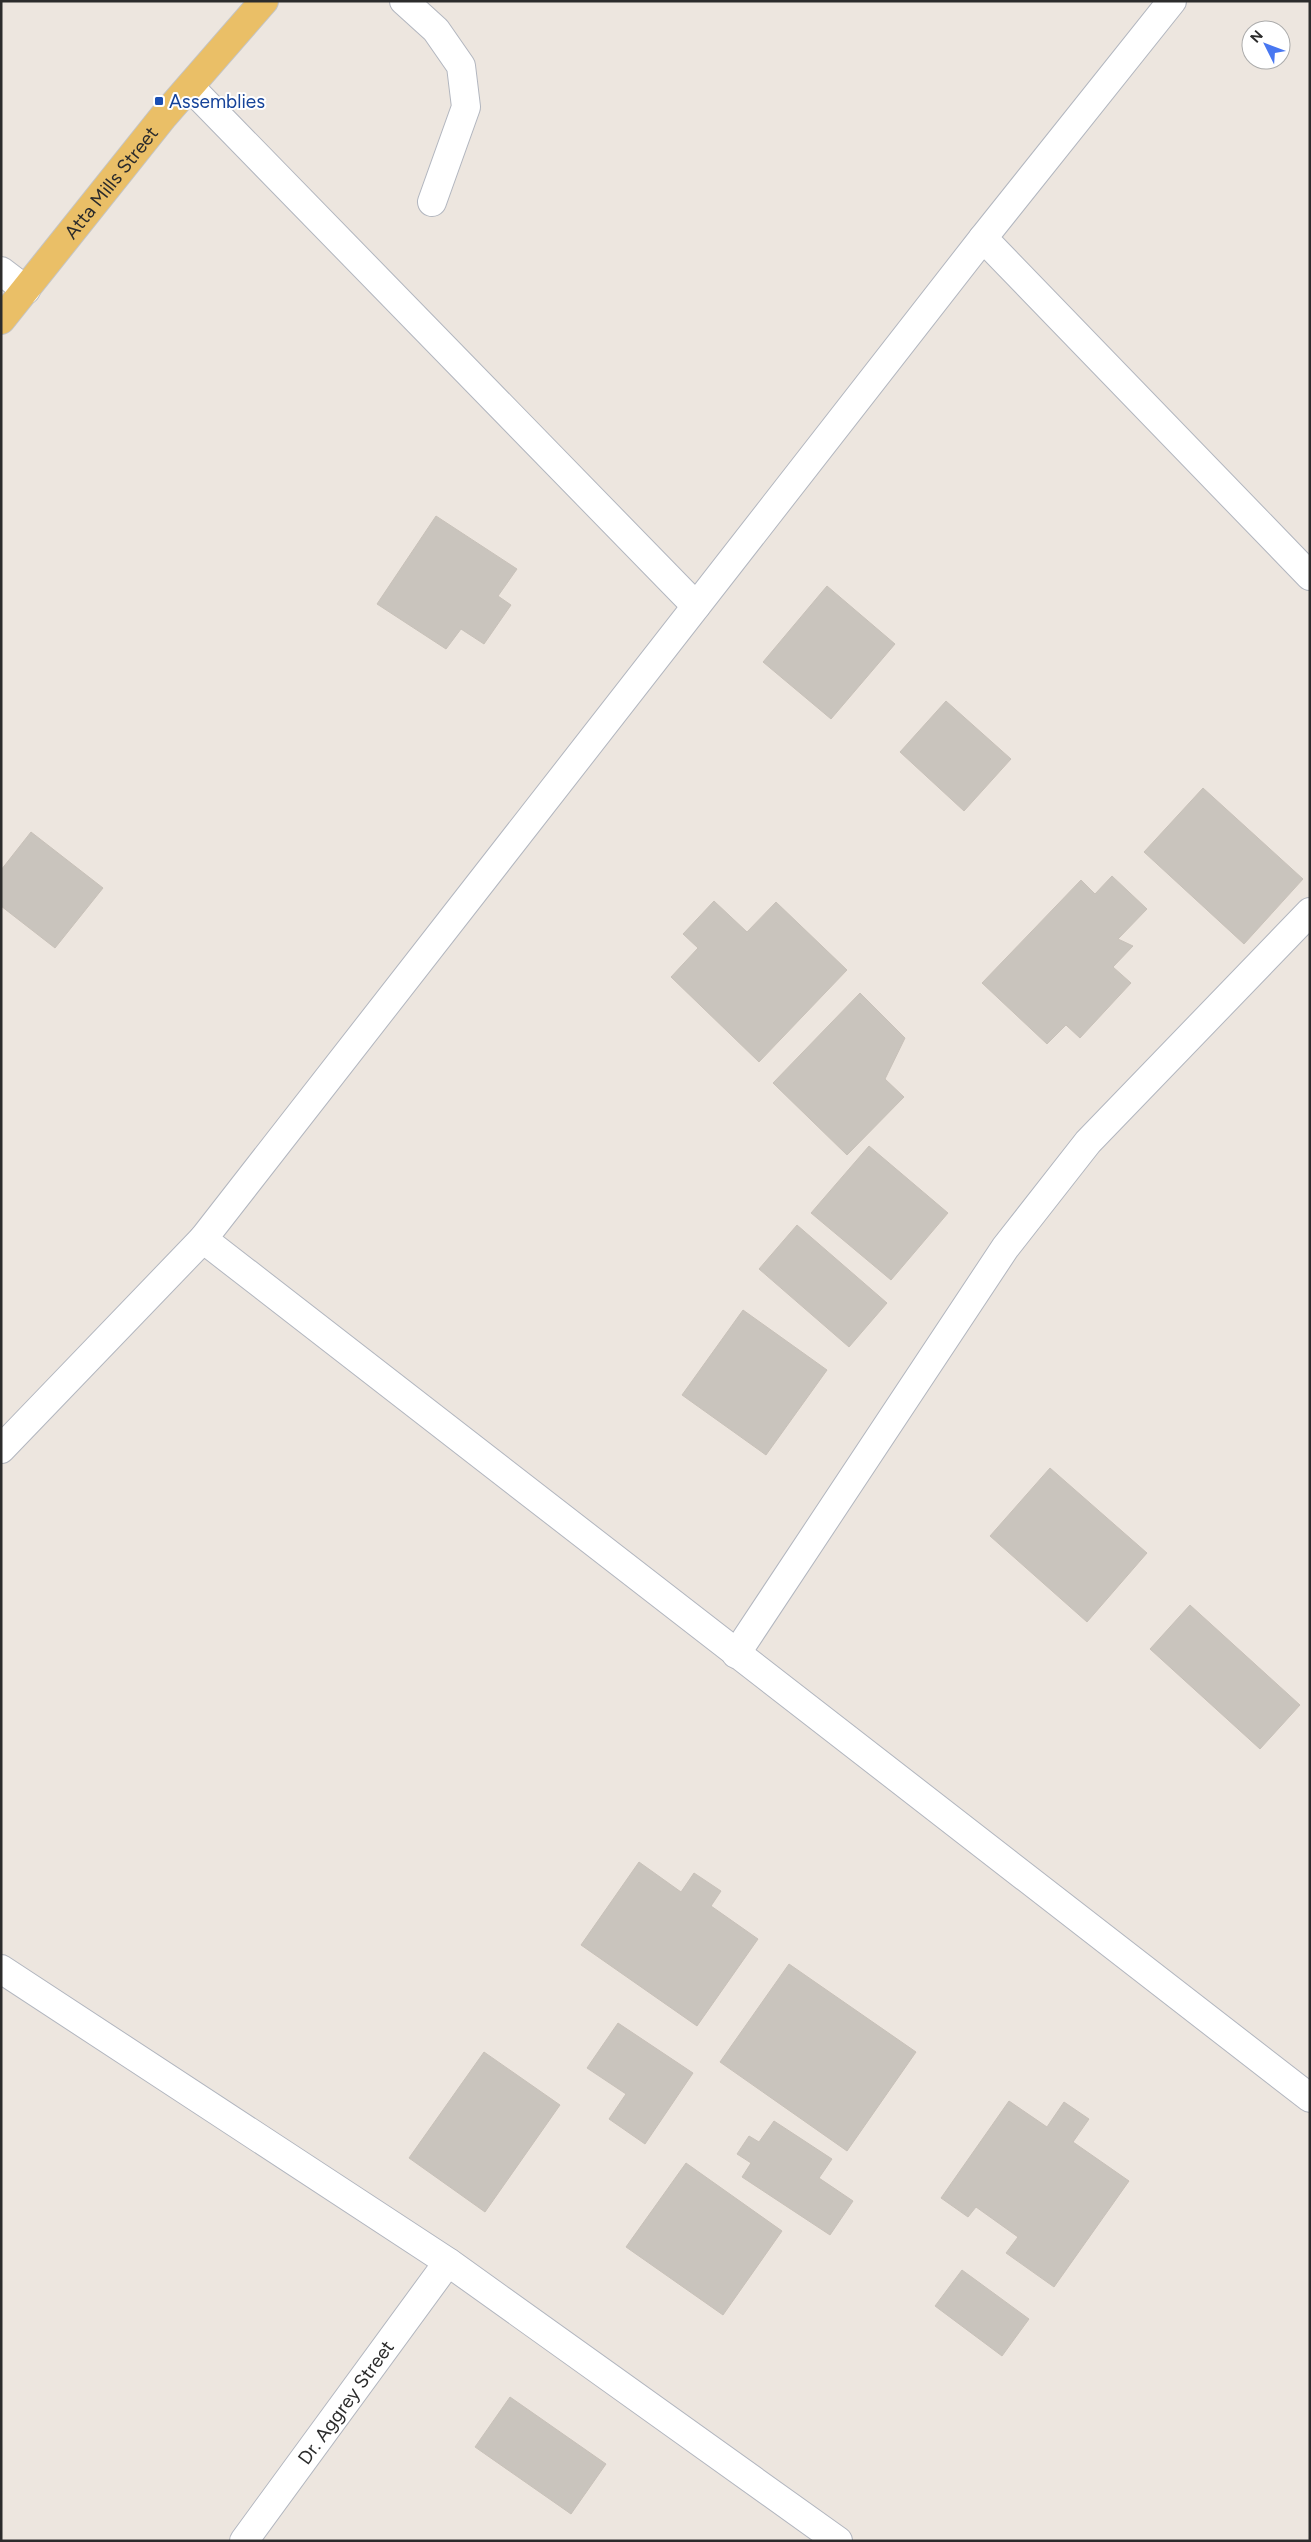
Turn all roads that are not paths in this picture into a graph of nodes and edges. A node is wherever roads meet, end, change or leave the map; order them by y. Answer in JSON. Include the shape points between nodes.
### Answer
{"nodes":[{"id":1,"x":264,"y":1,"type":"edge"},
{"id":2,"x":404,"y":1,"type":"edge"},
{"id":3,"x":1172,"y":1,"type":"edge"},
{"id":4,"x":190,"y":87,"type":"junction"},
{"id":5,"x":432,"y":202,"type":"dead end"},
{"id":6,"x":983,"y":238,"type":"junction"},
{"id":7,"x":1,"y":271,"type":"edge"},
{"id":8,"x":26,"y":290,"type":"junction"},
{"id":9,"x":1,"y":320,"type":"edge"},
{"id":10,"x":1310,"y":576,"type":"edge"},
{"id":11,"x":696,"y":606,"type":"junction"},
{"id":12,"x":1310,"y":912,"type":"edge"},
{"id":13,"x":202,"y":1239,"type":"junction"},
{"id":14,"x":1,"y":1449,"type":"edge"},
{"id":15,"x":736,"y":1654,"type":"junction"},
{"id":16,"x":1,"y":1969,"type":"edge"},
{"id":17,"x":1310,"y":2098,"type":"edge"},
{"id":18,"x":448,"y":2262,"type":"junction"},
{"id":19,"x":244,"y":2541,"type":"edge"},
{"id":20,"x":838,"y":2541,"type":"edge"}],
"edges":[{"from":1,"to":4,"type":"main road","name":"Atta Mills Street"},
{"from":2,"to":5,"type":"street","via":[[436,30],[461,66],[466,107]]},
{"from":3,"to":6,"type":"street"},
{"from":4,"to":8,"type":"main road","name":"Atta Mills Street"},
{"from":4,"to":11,"type":"street"},
{"from":6,"to":10,"type":"street"},
{"from":6,"to":11,"type":"street"},
{"from":7,"to":8,"type":"street"},
{"from":8,"to":9,"type":"main road","name":"Atta Mills Street"},
{"from":11,"to":13,"type":"street"},
{"from":12,"to":15,"type":"street","via":[[1088,1142],[1005,1248]]},
{"from":13,"to":14,"type":"street"},
{"from":13,"to":15,"type":"street"},
{"from":15,"to":17,"type":"street"},
{"from":16,"to":18,"type":"street"},
{"from":18,"to":19,"type":"street","name":"Dr. Aggrey Street"},
{"from":18,"to":20,"type":"street"}]}
